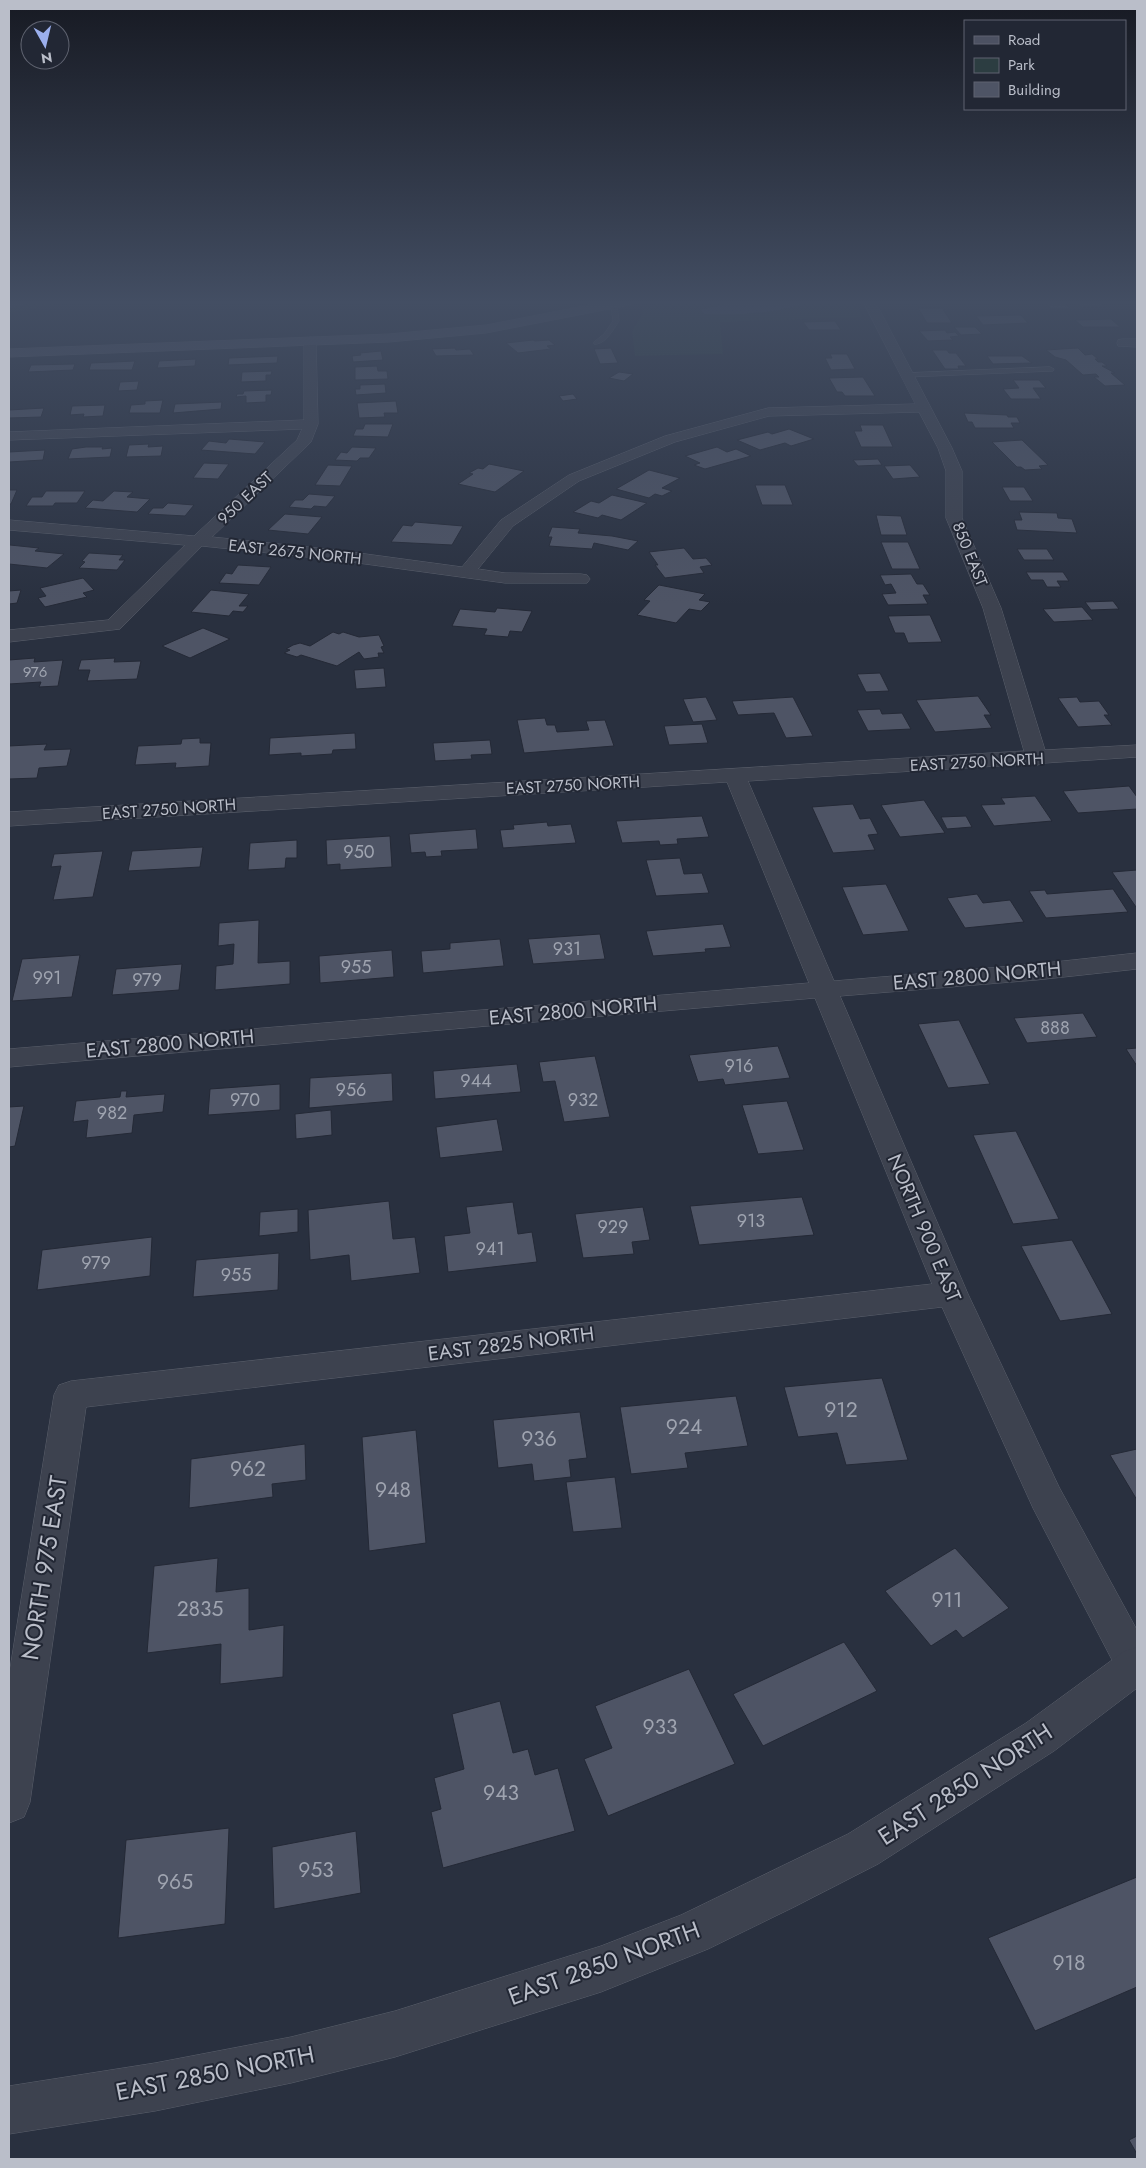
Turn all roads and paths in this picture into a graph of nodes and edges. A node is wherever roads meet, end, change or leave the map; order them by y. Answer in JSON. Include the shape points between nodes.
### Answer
{"nodes":[{"id":1,"x":311,"y":402,"type":"edge"},
{"id":2,"x":921,"y":402,"type":"edge"},
{"id":3,"x":924,"y":408,"type":"junction"},
{"id":4,"x":311,"y":424,"type":"junction"},
{"id":5,"x":9,"y":436,"type":"edge"},
{"id":6,"x":9,"y":525,"type":"edge"},
{"id":7,"x":198,"y":541,"type":"junction"},
{"id":8,"x":467,"y":572,"type":"junction"},
{"id":9,"x":581,"y":579,"type":"dead end"},
{"id":10,"x":9,"y":636,"type":"edge"},
{"id":11,"x":1137,"y":751,"type":"edge"},
{"id":12,"x":1037,"y":759,"type":"junction"},
{"id":13,"x":735,"y":776,"type":"junction"},
{"id":14,"x":9,"y":818,"type":"edge"},
{"id":15,"x":1137,"y":961,"type":"edge"},
{"id":16,"x":824,"y":990,"type":"junction"},
{"id":17,"x":9,"y":1058,"type":"edge"},
{"id":18,"x":952,"y":1294,"type":"junction"},
{"id":19,"x":71,"y":1395,"type":"joint"},
{"id":20,"x":1137,"y":1667,"type":"edge"},
{"id":21,"x":9,"y":1802,"type":"edge"},
{"id":22,"x":9,"y":2110,"type":"edge"}],
"edges":[{"from":1,"to":4,"type":"street","name":"950 EAST"},
{"from":2,"to":3,"type":"street","name":"850 EAST"},
{"from":3,"to":8,"type":"street","via":[[768,412],[670,439],[574,478],[507,523]]},
{"from":3,"to":12,"type":"street","name":"850 EAST","via":[[954,471],[954,518],[992,608]]},
{"from":4,"to":5,"type":"street"},
{"from":4,"to":7,"type":"street","name":"950 EAST","via":[[304,442]]},
{"from":6,"to":7,"type":"street","name":"EAST 2675 NORTH"},
{"from":7,"to":8,"type":"street","name":"EAST 2675 NORTH"},
{"from":7,"to":10,"type":"street","name":"950 EAST","via":[[113,625]]},
{"from":8,"to":9,"type":"street","name":"EAST 2675 NORTH","via":[[505,578]]},
{"from":11,"to":12,"type":"street","name":"EAST 2750 NORTH"},
{"from":12,"to":13,"type":"street","name":"EAST 2750 NORTH"},
{"from":13,"to":14,"type":"street","name":"EAST 2750 NORTH"},
{"from":13,"to":16,"type":"street","name":"NORTH 900 EAST"},
{"from":15,"to":16,"type":"street","name":"EAST 2800 NORTH"},
{"from":16,"to":17,"type":"street","name":"EAST 2800 NORTH"},
{"from":16,"to":18,"type":"street","name":"NORTH 900 EAST"},
{"from":18,"to":19,"type":"street","name":"EAST 2825 NORTH"},
{"from":18,"to":20,"type":"street","name":"NORTH 900 EAST","via":[[1046,1497]]},
{"from":19,"to":21,"type":"street","name":"NORTH 975 EAST"},
{"from":20,"to":22,"type":"street","name":"EAST 2850 NORTH","via":[[1040,1737],[864,1849],[692,1933],[619,1962],[394,2034],[291,2060],[155,2087]]}]}
